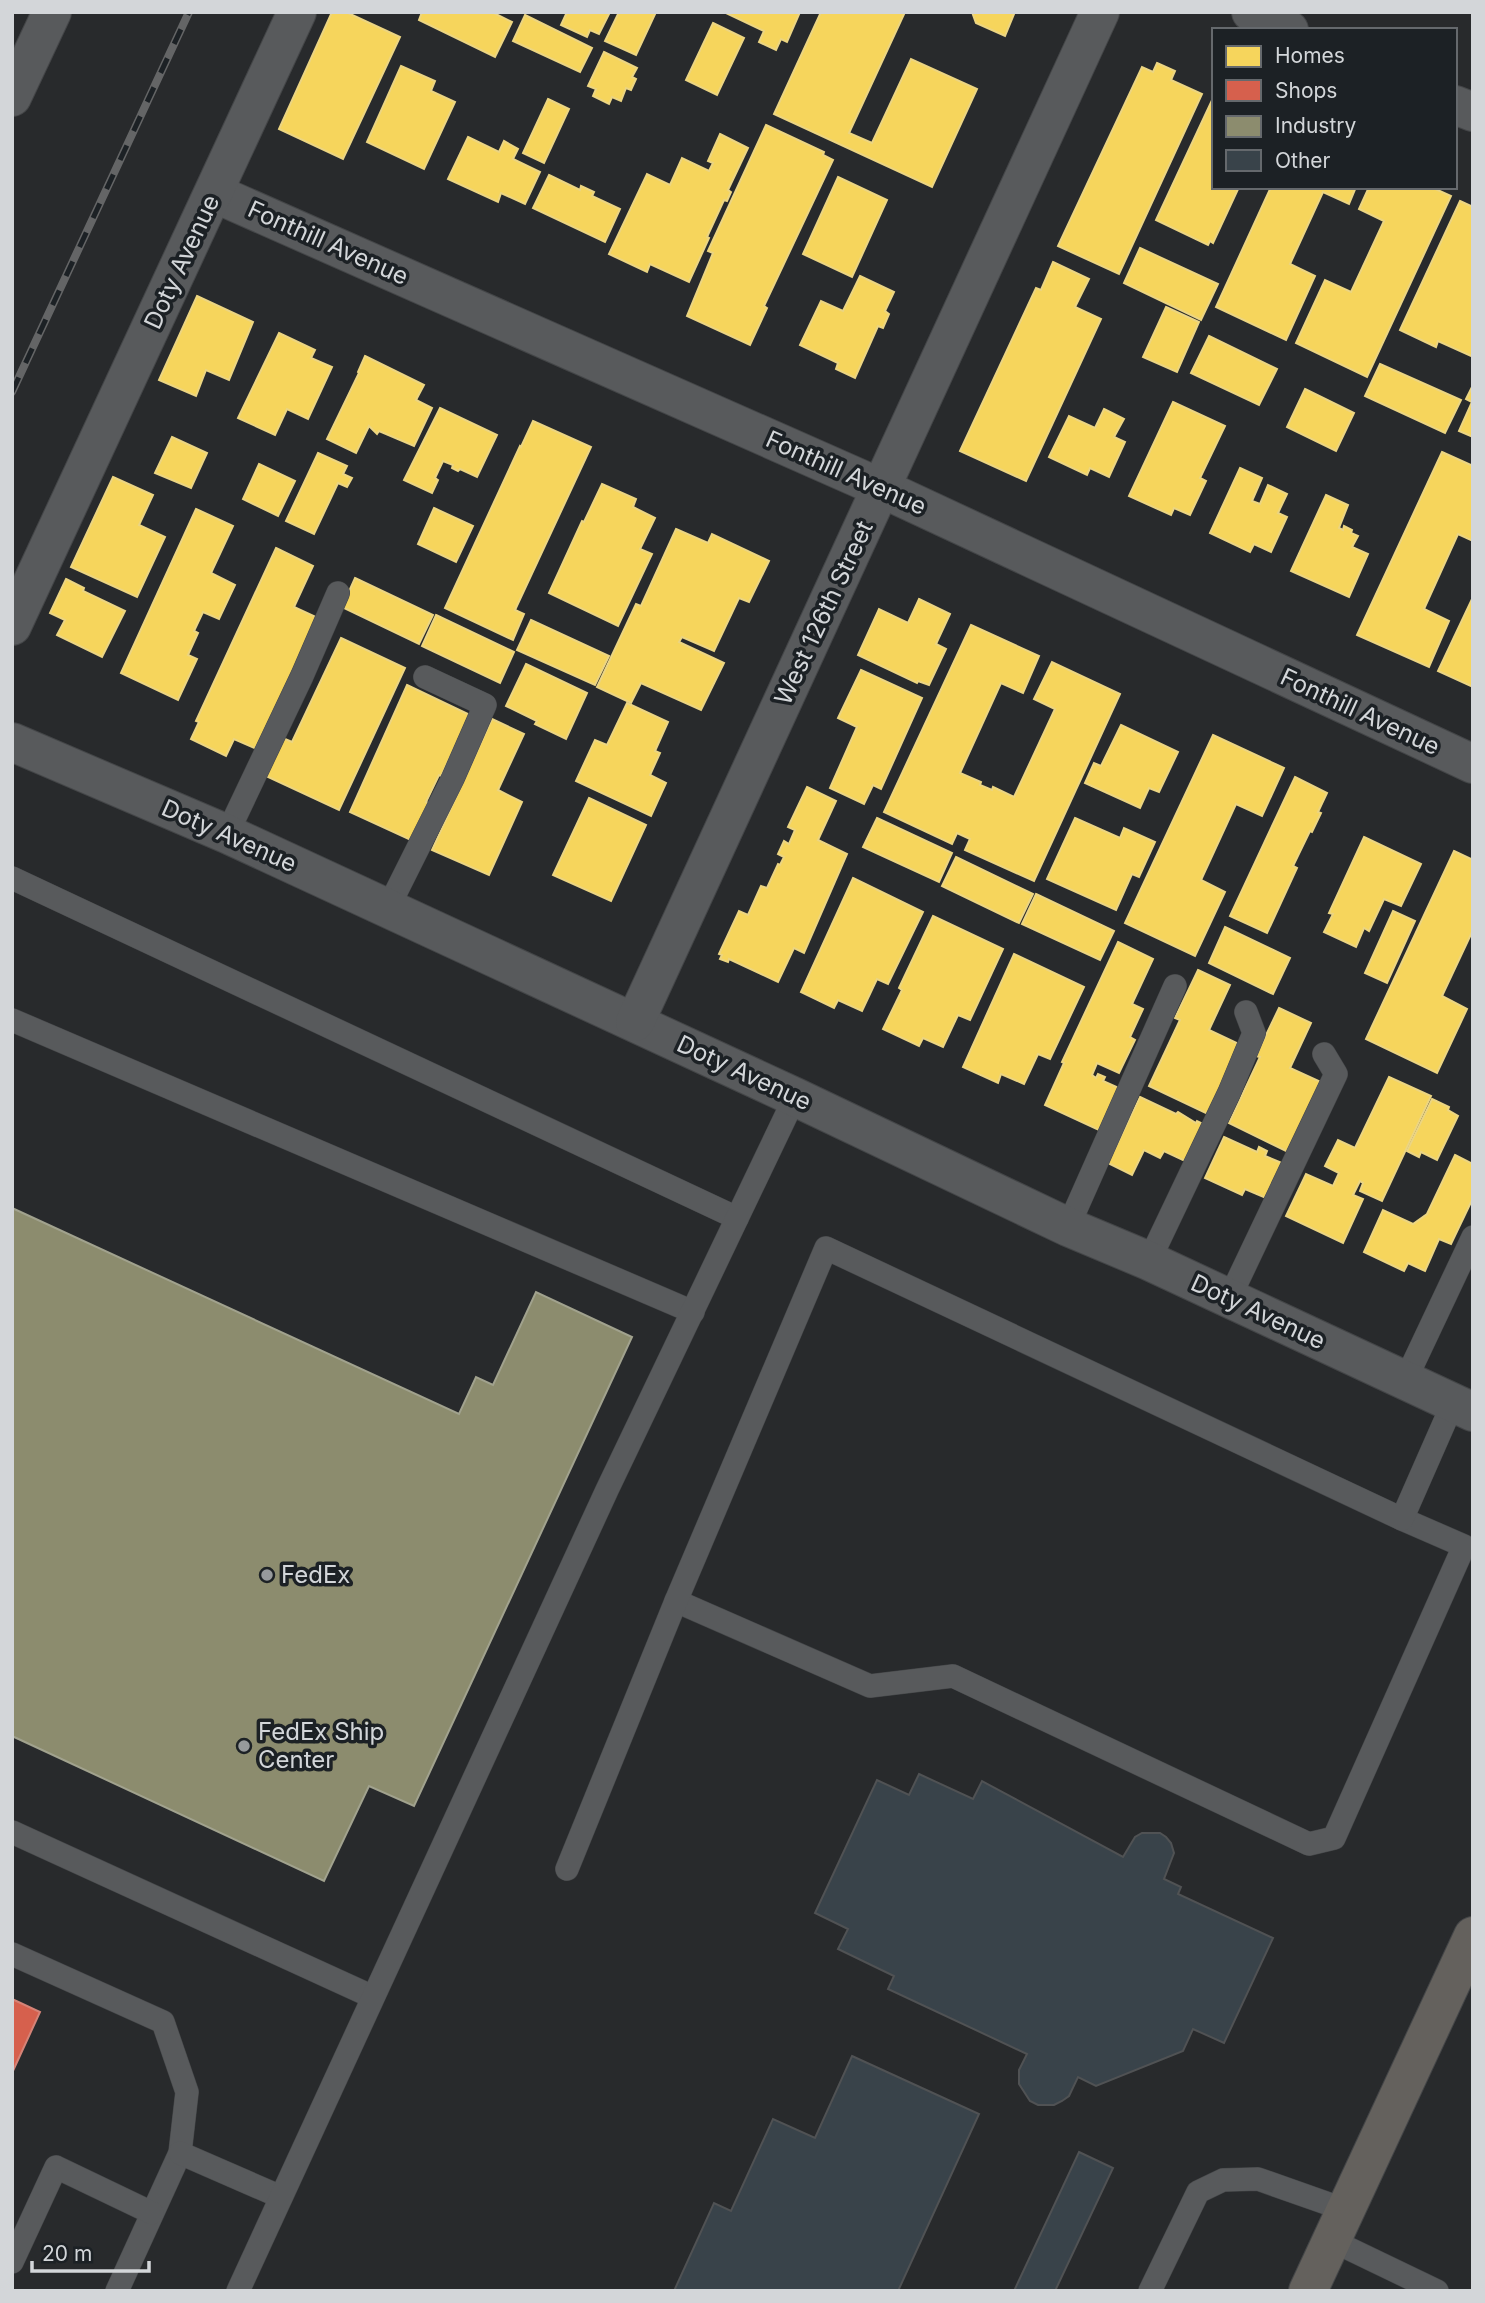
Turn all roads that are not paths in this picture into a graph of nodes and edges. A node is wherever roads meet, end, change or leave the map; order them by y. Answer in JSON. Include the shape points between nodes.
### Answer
{"nodes":[{"id":1,"x":52,"y":12,"type":"edge"},
{"id":2,"x":297,"y":12,"type":"edge"},
{"id":3,"x":1100,"y":12,"type":"edge"},
{"id":4,"x":1251,"y":12,"type":"edge"},
{"id":5,"x":1285,"y":28,"type":"edge"},
{"id":6,"x":12,"y":97,"type":"edge"},
{"id":7,"x":1457,"y":106,"type":"edge"},
{"id":8,"x":1473,"y":113,"type":"edge"},
{"id":9,"x":214,"y":193,"type":"junction"},
{"id":10,"x":881,"y":488,"type":"junction"},
{"id":11,"x":338,"y":593,"type":"dead end"},
{"id":12,"x":12,"y":626,"type":"edge"},
{"id":13,"x":425,"y":677,"type":"dead end"},
{"id":14,"x":12,"y":742,"type":"edge"},
{"id":15,"x":1473,"y":764,"type":"edge"},
{"id":16,"x":227,"y":834,"type":"junction"},
{"id":17,"x":12,"y":878,"type":"edge"},
{"id":18,"x":388,"y":908,"type":"junction"},
{"id":19,"x":1175,"y":986,"type":"dead end"},
{"id":20,"x":1246,"y":1012,"type":"dead end"},
{"id":21,"x":12,"y":1020,"type":"edge"},
{"id":22,"x":635,"y":1022,"type":"junction"},
{"id":23,"x":1324,"y":1054,"type":"dead end"},
{"id":24,"x":795,"y":1097,"type":"junction"},
{"id":25,"x":737,"y":1218,"type":"junction"},
{"id":26,"x":1068,"y":1227,"type":"junction"},
{"id":27,"x":1473,"y":1237,"type":"edge"},
{"id":28,"x":1149,"y":1261,"type":"junction"},
{"id":29,"x":1229,"y":1299,"type":"junction"},
{"id":30,"x":693,"y":1312,"type":"junction"},
{"id":31,"x":1405,"y":1381,"type":"junction"},
{"id":32,"x":1463,"y":1408,"type":"edge"},
{"id":33,"x":1402,"y":1519,"type":"junction"},
{"id":34,"x":676,"y":1601,"type":"junction"},
{"id":35,"x":12,"y":1832,"type":"edge"},
{"id":36,"x":568,"y":1869,"type":"dead end"},
{"id":37,"x":1471,"y":1943,"type":"edge"},
{"id":38,"x":12,"y":1954,"type":"edge"},
{"id":39,"x":373,"y":1997,"type":"junction"},
{"id":40,"x":180,"y":2153,"type":"junction"},
{"id":41,"x":281,"y":2197,"type":"junction"},
{"id":42,"x":152,"y":2213,"type":"junction"},
{"id":43,"x":1338,"y":2225,"type":"junction"},
{"id":44,"x":12,"y":2262,"type":"edge"},
{"id":45,"x":117,"y":2291,"type":"edge"},
{"id":46,"x":238,"y":2291,"type":"edge"},
{"id":47,"x":1150,"y":2291,"type":"edge"},
{"id":48,"x":1308,"y":2291,"type":"edge"},
{"id":49,"x":1437,"y":2291,"type":"edge"}],
"edges":[{"from":1,"to":6,"type":"street"},
{"from":2,"to":9,"type":"street","name":"Doty Avenue"},
{"from":3,"to":10,"type":"street","name":"West 126th Street"},
{"from":4,"to":5,"type":"street"},
{"from":7,"to":8,"type":"street"},
{"from":9,"to":10,"type":"street","name":"Fonthill Avenue"},
{"from":9,"to":12,"type":"street","name":"Doty Avenue"},
{"from":10,"to":15,"type":"street","name":"Fonthill Avenue"},
{"from":10,"to":22,"type":"street","name":"West 126th Street"},
{"from":11,"to":16,"type":"lane"},
{"from":13,"to":18,"type":"lane","via":[[485,705]]},
{"from":14,"to":16,"type":"street","name":"Doty Avenue"},
{"from":16,"to":18,"type":"street","name":"Doty Avenue"},
{"from":17,"to":25,"type":"lane"},
{"from":18,"to":22,"type":"street","name":"Doty Avenue"},
{"from":19,"to":26,"type":"lane"},
{"from":20,"to":28,"type":"lane","via":[[1254,1032]]},
{"from":21,"to":30,"type":"lane"},
{"from":22,"to":24,"type":"street","name":"Doty Avenue"},
{"from":23,"to":29,"type":"lane","via":[[1336,1074]]},
{"from":24,"to":25,"type":"lane"},
{"from":24,"to":26,"type":"street","name":"Doty Avenue"},
{"from":25,"to":30,"type":"lane"},
{"from":26,"to":28,"type":"street","name":"Doty Avenue"},
{"from":27,"to":31,"type":"lane"},
{"from":28,"to":29,"type":"street","name":"Doty Avenue"},
{"from":29,"to":31,"type":"street","name":"Doty Avenue"},
{"from":30,"to":39,"type":"lane"},
{"from":31,"to":32,"type":"street","name":"Doty Avenue"},
{"from":32,"to":33,"type":"lane"},
{"from":33,"to":34,"type":"lane","via":[[826,1248]]},
{"from":33,"to":34,"type":"lane","via":[[1464,1546],[1334,1838],[1309,1844],[953,1676],[870,1686]]},
{"from":34,"to":36,"type":"lane"},
{"from":35,"to":39,"type":"lane"},
{"from":37,"to":43,"type":"main road"},
{"from":38,"to":40,"type":"lane","via":[[163,2022],[187,2092]]},
{"from":39,"to":41,"type":"lane"},
{"from":40,"to":41,"type":"lane"},
{"from":40,"to":42,"type":"lane"},
{"from":41,"to":46,"type":"lane"},
{"from":42,"to":44,"type":"lane","via":[[57,2167]]},
{"from":42,"to":45,"type":"lane"},
{"from":43,"to":47,"type":"lane","via":[[1258,2179],[1223,2180],[1198,2192]]},
{"from":43,"to":48,"type":"main road"},
{"from":43,"to":49,"type":"lane"}]}
